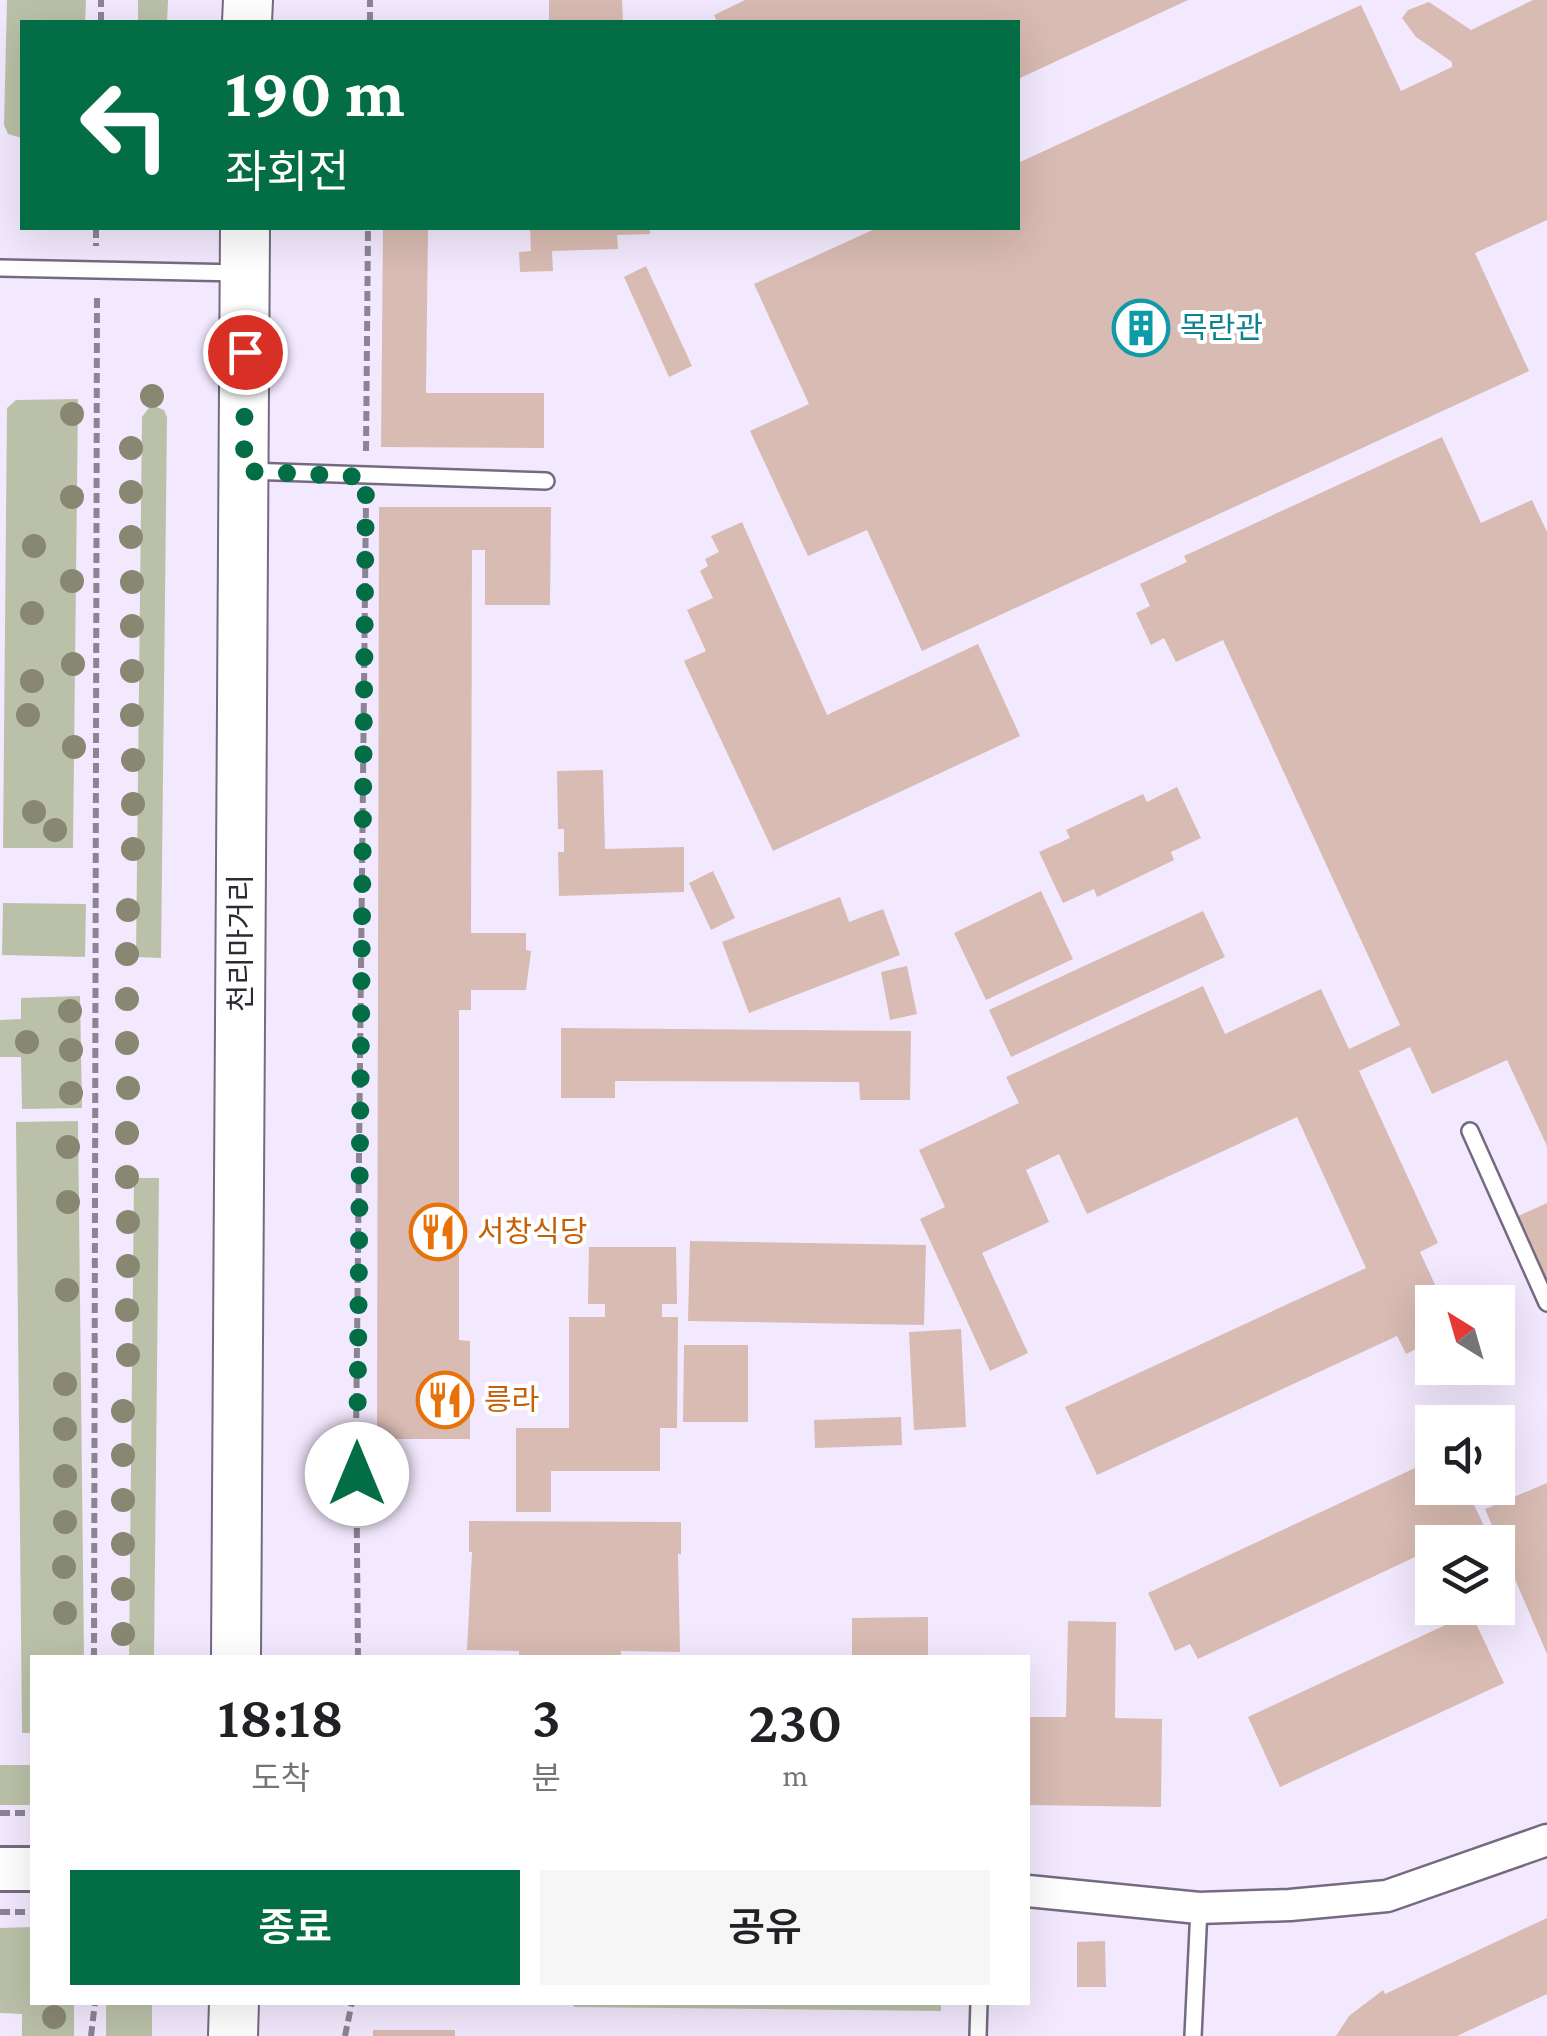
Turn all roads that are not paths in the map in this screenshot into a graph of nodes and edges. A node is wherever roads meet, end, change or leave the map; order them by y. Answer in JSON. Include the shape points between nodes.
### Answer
{"nodes":[{"id":1,"x":245,"y":250,"type":"edge"},
{"id":2,"x":0,"y":268,"type":"edge"},
{"id":3,"x":244,"y":471,"type":"junction"},
{"id":4,"x":546,"y":481,"type":"dead end"},
{"id":5,"x":1470,"y":1131,"type":"dead end"},
{"id":6,"x":1547,"y":1303,"type":"edge"},
{"id":7,"x":236,"y":1655,"type":"edge"},
{"id":8,"x":1547,"y":1840,"type":"edge"},
{"id":9,"x":0,"y":1869,"type":"edge"},
{"id":10,"x":30,"y":1869,"type":"edge"},
{"id":11,"x":1030,"y":1891,"type":"edge"},
{"id":12,"x":1199,"y":1908,"type":"junction"},
{"id":13,"x":234,"y":2005,"type":"edge"},
{"id":14,"x":978,"y":2005,"type":"edge"},
{"id":15,"x":234,"y":2036,"type":"edge"},
{"id":16,"x":978,"y":2036,"type":"edge"},
{"id":17,"x":1193,"y":2036,"type":"edge"}],
"edges":[{"from":1,"to":2,"type":"lane","via":[[97,270]]},
{"from":1,"to":3,"type":"main road","name":"천리마거리"},
{"from":3,"to":4,"type":"lane"},
{"from":3,"to":7,"type":"main road","name":"천리마거리"},
{"from":5,"to":6,"type":"lane"},
{"from":8,"to":12,"type":"street","via":[[1386,1896]]},
{"from":9,"to":10,"type":"main road"},
{"from":11,"to":12,"type":"street"},
{"from":12,"to":17,"type":"lane"},
{"from":13,"to":15,"type":"main road"},
{"from":14,"to":16,"type":"lane"}]}
